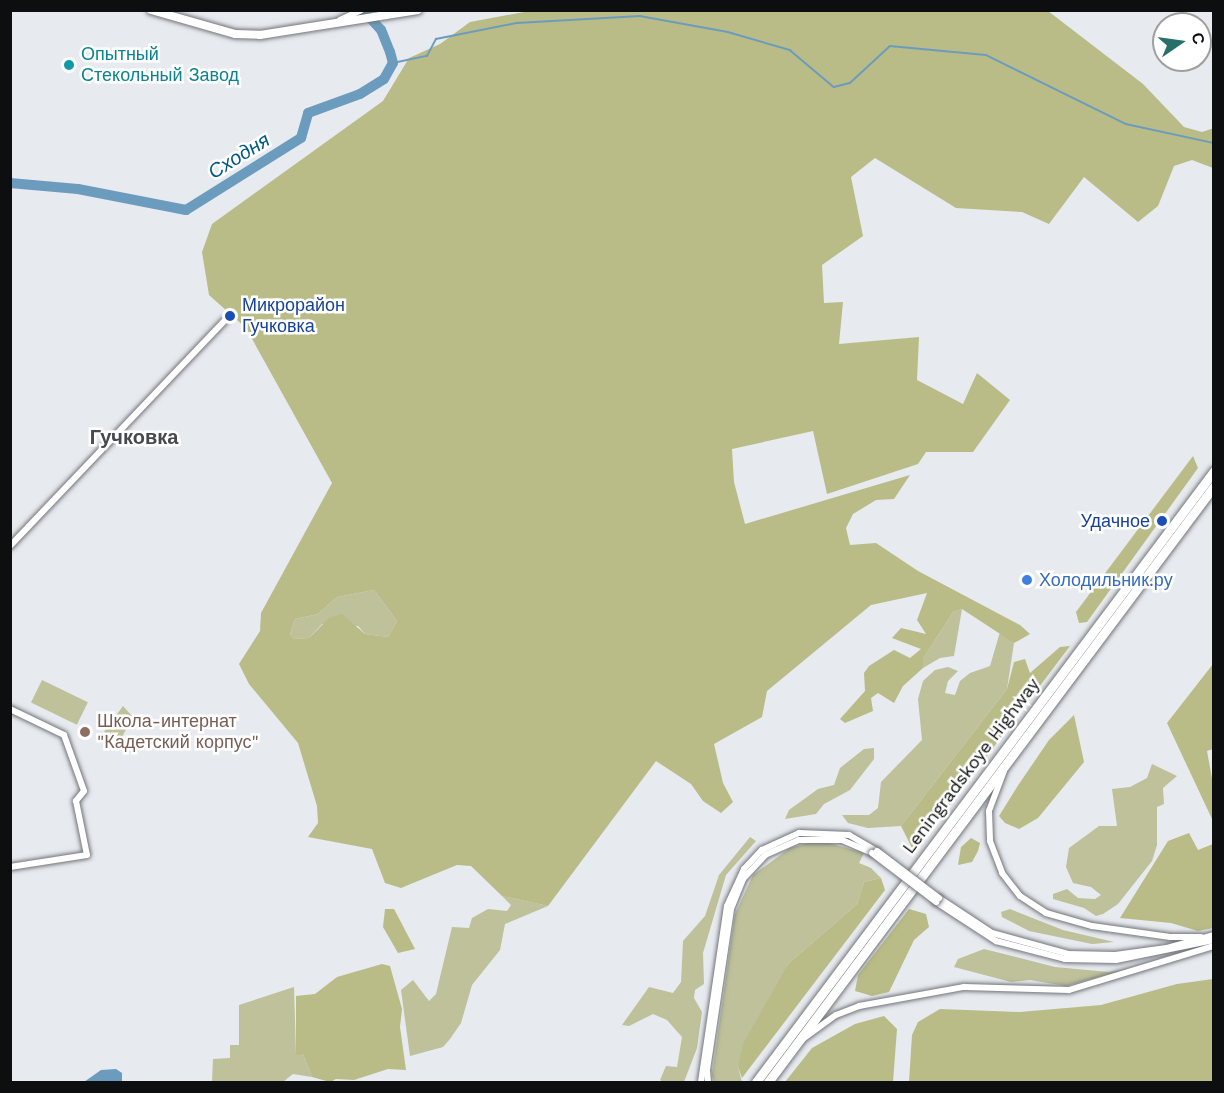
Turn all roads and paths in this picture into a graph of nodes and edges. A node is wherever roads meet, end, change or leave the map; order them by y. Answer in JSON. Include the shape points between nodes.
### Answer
{"nodes":[{"id":1,"x":151,"y":10,"type":"edge"},
{"id":2,"x":361,"y":10,"type":"edge"},
{"id":3,"x":418,"y":10,"type":"edge"},
{"id":4,"x":353,"y":18,"type":"junction"},
{"id":5,"x":224,"y":321,"type":"dead end"},
{"id":6,"x":1214,"y":471,"type":"edge"},
{"id":7,"x":1214,"y":486,"type":"edge"},
{"id":8,"x":10,"y":546,"type":"edge"},
{"id":9,"x":10,"y":709,"type":"edge"},
{"id":10,"x":1005,"y":767,"type":"junction"},
{"id":11,"x":875,"y":852,"type":"junction"},
{"id":12,"x":10,"y":867,"type":"edge"},
{"id":13,"x":937,"y":900,"type":"junction"},
{"id":14,"x":1214,"y":935,"type":"edge"},
{"id":15,"x":1201,"y":937,"type":"junction"},
{"id":16,"x":1214,"y":940,"type":"edge"},
{"id":17,"x":1214,"y":946,"type":"edge"},
{"id":18,"x":797,"y":1044,"type":"junction"},
{"id":19,"x":756,"y":1082,"type":"edge"},
{"id":20,"x":701,"y":1083,"type":"edge"},
{"id":21,"x":708,"y":1083,"type":"edge"},
{"id":22,"x":768,"y":1083,"type":"edge"}],
"edges":[{"from":1,"to":4,"type":"main road","via":[[244,35],[329,25]]},
{"from":2,"to":4,"type":"street"},
{"from":3,"to":4,"type":"main road"},
{"from":5,"to":8,"type":"street"},
{"from":6,"to":19,"type":"highway","name":"Leningradskoye Highway"},
{"from":7,"to":10,"type":"highway","name":"Leningradskoye Highway"},
{"from":9,"to":12,"type":"street","via":[[64,735],[84,791],[76,801],[87,855]]},
{"from":10,"to":15,"type":"street","via":[[989,811],[990,841],[1002,873],[1020,896],[1046,913],[1092,927],[1170,938]]},
{"from":10,"to":18,"type":"highway","name":"Leningradskoye Highway"},
{"from":11,"to":13,"type":"street","bridge":true},
{"from":11,"to":20,"type":"street","via":[[849,835],[799,833],[762,850],[744,869],[727,906]]},
{"from":11,"to":21,"type":"street","via":[[842,840],[799,840],[774,849],[744,879],[731,909],[706,1070]]},
{"from":13,"to":15,"type":"street","via":[[992,933],[1068,954],[1115,955],[1167,948]]},
{"from":13,"to":16,"type":"street","via":[[996,941],[1065,959],[1116,960]]},
{"from":14,"to":15,"type":"street"},
{"from":17,"to":18,"type":"street","via":[[1069,990],[964,987],[859,1006],[836,1015]]},
{"from":18,"to":22,"type":"highway","name":"Leningradskoye Highway"}]}
